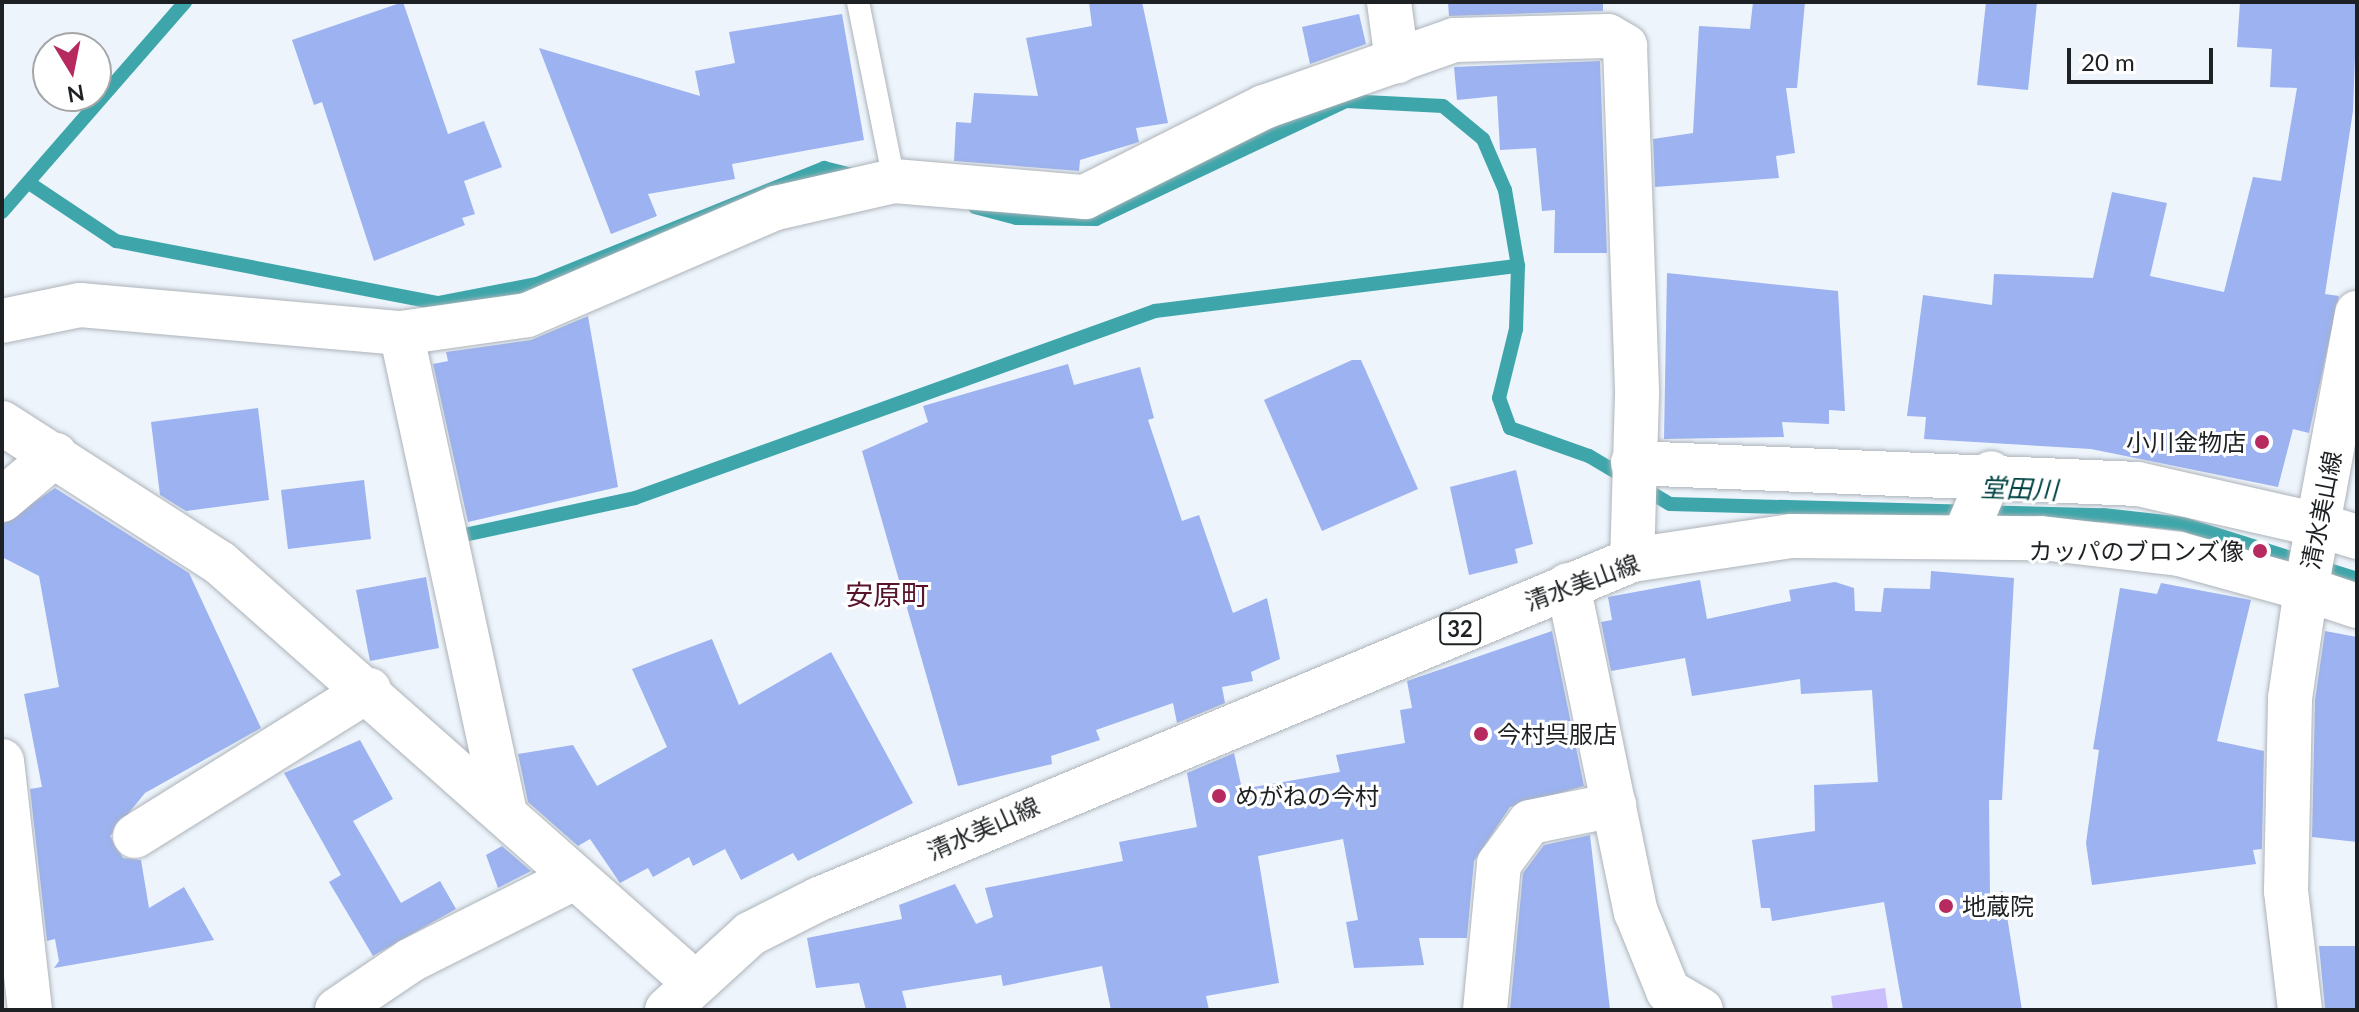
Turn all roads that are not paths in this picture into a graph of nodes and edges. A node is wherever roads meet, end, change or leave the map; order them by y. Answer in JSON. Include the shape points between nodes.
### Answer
{"nodes":[{"id":1,"x":858,"y":2,"type":"edge"},
{"id":2,"x":1389,"y":2,"type":"edge"},
{"id":3,"x":1397,"y":61,"type":"junction"},
{"id":4,"x":894,"y":181,"type":"junction"},
{"id":5,"x":2357,"y":313,"type":"edge"},
{"id":6,"x":2,"y":321,"type":"edge"},
{"id":7,"x":401,"y":333,"type":"junction"},
{"id":8,"x":2,"y":423,"type":"edge"},
{"id":9,"x":55,"y":455,"type":"junction"},
{"id":10,"x":1633,"y":463,"type":"junction"},
{"id":11,"x":2,"y":500,"type":"edge"},
{"id":12,"x":1977,"y":505,"type":"junction"},
{"id":13,"x":2321,"y":555,"type":"edge"},
{"id":14,"x":1632,"y":560,"type":"junction"},
{"id":15,"x":1568,"y":585,"type":"junction"},
{"id":16,"x":2357,"y":606,"type":"edge"},
{"id":17,"x":369,"y":690,"type":"junction"},
{"id":18,"x":2,"y":761,"type":"edge"},
{"id":19,"x":1614,"y":805,"type":"junction"},
{"id":20,"x":505,"y":813,"type":"junction"},
{"id":21,"x":135,"y":836,"type":"dead end"},
{"id":22,"x":572,"y":879,"type":"junction"},
{"id":23,"x":681,"y":997,"type":"edge"},
{"id":24,"x":30,"y":1010,"type":"edge"},
{"id":25,"x":337,"y":1010,"type":"edge"},
{"id":26,"x":1485,"y":1010,"type":"edge"},
{"id":27,"x":1701,"y":1010,"type":"edge"},
{"id":28,"x":2300,"y":1010,"type":"edge"}],
"edges":[{"from":1,"to":4,"type":"lane"},
{"from":2,"to":3,"type":"street"},
{"from":3,"to":4,"type":"street","via":[[1264,107],[1085,197]]},
{"from":3,"to":10,"type":"street","via":[[1454,40],[1608,36],[1625,46],[1636,308]]},
{"from":4,"to":7,"type":"street","via":[[776,208],[527,315]]},
{"from":5,"to":13,"type":"street","name":"清水美山線"},
{"from":6,"to":7,"type":"street","via":[[80,305]]},
{"from":7,"to":20,"type":"street"},
{"from":8,"to":9,"type":"street"},
{"from":9,"to":11,"type":"street"},
{"from":9,"to":17,"type":"street","via":[[220,563]]},
{"from":10,"to":12,"type":"street"},
{"from":10,"to":14,"type":"street"},
{"from":12,"to":13,"type":"street","name":"清水美山線","number":"32","via":[[2179,554]]},
{"from":12,"to":13,"type":"street","via":[[2138,484]]},
{"from":12,"to":14,"type":"street","name":"清水美山線","number":"32"},
{"from":13,"to":16,"type":"street"},
{"from":13,"to":28,"type":"street","via":[[2290,698],[2286,876]]},
{"from":14,"to":15,"type":"street","name":"清水美山線","number":"32"},
{"from":15,"to":19,"type":"street"},
{"from":15,"to":23,"type":"street","name":"清水美山線","number":"32","via":[[819,899],[750,934]]},
{"from":17,"to":20,"type":"street"},
{"from":17,"to":21,"type":"street"},
{"from":18,"to":24,"type":"street"},
{"from":19,"to":26,"type":"street","via":[[1530,822],[1499,864]]},
{"from":19,"to":27,"type":"street","via":[[1636,912],[1668,991]]},
{"from":20,"to":22,"type":"street"},
{"from":22,"to":23,"type":"street"},
{"from":22,"to":25,"type":"street","via":[[411,960]]}]}
